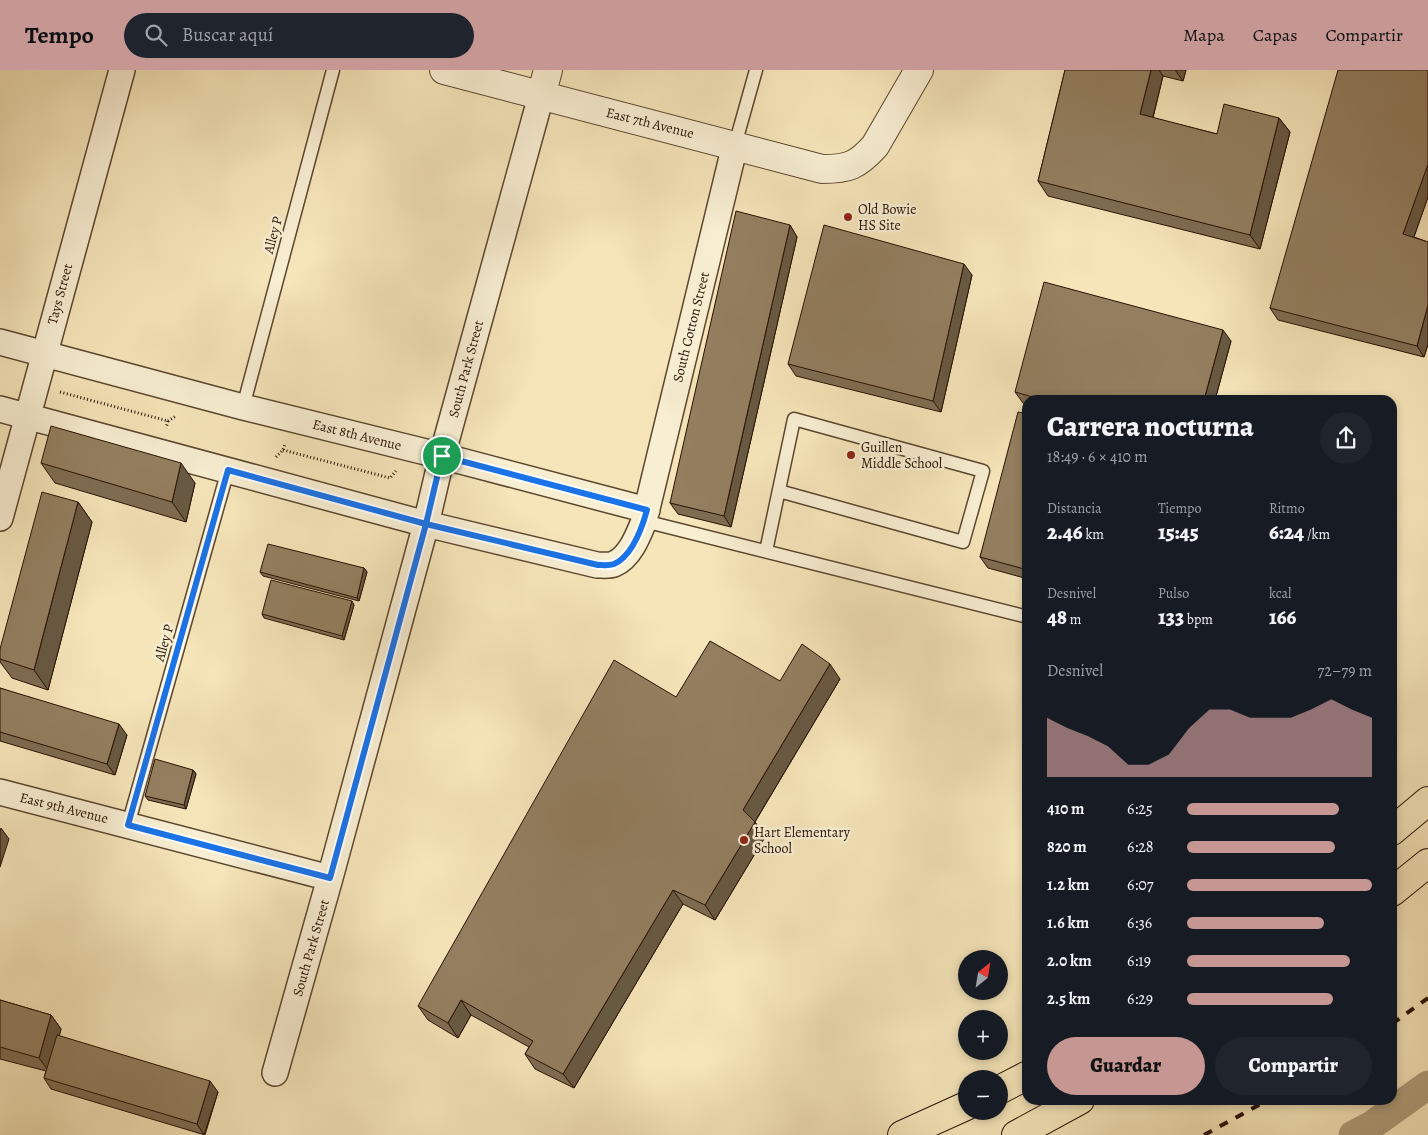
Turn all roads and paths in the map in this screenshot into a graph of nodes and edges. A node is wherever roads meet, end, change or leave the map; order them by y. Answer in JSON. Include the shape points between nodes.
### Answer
{"nodes":[{"id":1,"x":122,"y":70,"type":"edge"},
{"id":2,"x":333,"y":70,"type":"edge"},
{"id":3,"x":444,"y":70,"type":"edge"},
{"id":4,"x":756,"y":70,"type":"edge"},
{"id":5,"x":919,"y":70,"type":"edge"},
{"id":6,"x":545,"y":83,"type":"edge"},
{"id":7,"x":735,"y":145,"type":"junction"},
{"id":8,"x":0,"y":342,"type":"edge"},
{"id":9,"x":44,"y":354,"type":"junction"},
{"id":10,"x":55,"y":390,"type":"dead end"},
{"id":11,"x":243,"y":407,"type":"junction"},
{"id":12,"x":0,"y":409,"type":"edge"},
{"id":13,"x":179,"y":415,"type":"dead end"},
{"id":14,"x":28,"y":416,"type":"junction"},
{"id":15,"x":168,"y":421,"type":"junction"},
{"id":16,"x":165,"y":430,"type":"dead end"},
{"id":17,"x":286,"y":443,"type":"dead end"},
{"id":18,"x":283,"y":450,"type":"junction"},
{"id":19,"x":442,"y":456,"type":"junction"},
{"id":20,"x":274,"y":462,"type":"dead end"},
{"id":21,"x":400,"y":466,"type":"dead end"},
{"id":22,"x":228,"y":470,"type":"junction"},
{"id":23,"x":779,"y":491,"type":"junction"},
{"id":24,"x":645,"y":515,"type":"junction"},
{"id":25,"x":0,"y":518,"type":"edge"},
{"id":26,"x":426,"y":524,"type":"junction"},
{"id":27,"x":766,"y":551,"type":"junction"},
{"id":28,"x":1022,"y":615,"type":"edge"},
{"id":29,"x":0,"y":792,"type":"edge"},
{"id":30,"x":1428,"y":801,"type":"edge"},
{"id":31,"x":128,"y":825,"type":"junction"},
{"id":32,"x":1397,"y":827,"type":"edge"},
{"id":33,"x":1428,"y":863,"type":"edge"},
{"id":34,"x":330,"y":878,"type":"junction"},
{"id":35,"x":1397,"y":888,"type":"edge"},
{"id":36,"x":275,"y":1073,"type":"dead end"},
{"id":37,"x":1022,"y":1078,"type":"edge"},
{"id":38,"x":1008,"y":1085,"type":"edge"},
{"id":39,"x":1071,"y":1105,"type":"edge"},
{"id":40,"x":958,"y":1110,"type":"edge"},
{"id":41,"x":902,"y":1135,"type":"edge"},
{"id":42,"x":1016,"y":1135,"type":"edge"}],
"edges":[{"from":1,"to":9,"type":"street","name":"Tays Street"},
{"from":2,"to":11,"type":"lane","name":"Alley P"},
{"from":3,"to":6,"type":"street","name":"East 7th Avenue"},
{"from":4,"to":7,"type":"lane"},
{"from":5,"to":7,"type":"street","name":"East 7th Avenue","via":[[875,146],[857,163],[840,169],[822,169]]},
{"from":6,"to":7,"type":"street","name":"East 7th Avenue"},
{"from":6,"to":19,"type":"street","name":"South Park Street"},
{"from":7,"to":24,"type":"street","name":"South Cotton Street"},
{"from":8,"to":9,"type":"street","name":"East 8th Avenue"},
{"from":9,"to":11,"type":"street","name":"East 8th Avenue"},
{"from":9,"to":14,"type":"street","name":"Tays Street"},
{"from":10,"to":15,"type":"path"},
{"from":11,"to":19,"type":"street","name":"East 8th Avenue"},
{"from":12,"to":14,"type":"street"},
{"from":13,"to":15,"type":"path"},
{"from":14,"to":22,"type":"street"},
{"from":14,"to":25,"type":"street","name":"Tays Street"},
{"from":15,"to":16,"type":"path"},
{"from":17,"to":18,"type":"path"},
{"from":18,"to":20,"type":"path"},
{"from":18,"to":21,"type":"path","via":[[390,478]]},
{"from":19,"to":24,"type":"street","name":"East 8th Avenue"},
{"from":19,"to":26,"type":"street","name":"South Park Street"},
{"from":22,"to":26,"type":"street"},
{"from":22,"to":31,"type":"lane","name":"Alley P"},
{"from":23,"to":23,"type":"lane","via":[[794,419],[983,471],[963,542]]},
{"from":23,"to":27,"type":"lane"},
{"from":24,"to":26,"type":"street","via":[[638,537],[626,554],[613,564],[598,565]]},
{"from":24,"to":27,"type":"lane"},
{"from":26,"to":34,"type":"street","name":"South Park Street"},
{"from":27,"to":28,"type":"lane"},
{"from":29,"to":31,"type":"street","name":"East 9th Avenue"},
{"from":30,"to":32,"type":"highway"},
{"from":31,"to":34,"type":"street","name":"East 9th Avenue"},
{"from":33,"to":35,"type":"highway"},
{"from":34,"to":36,"type":"street","name":"South Park Street"},
{"from":37,"to":38,"type":"highway"},
{"from":39,"to":42,"type":"highway"},
{"from":40,"to":41,"type":"highway"}]}
